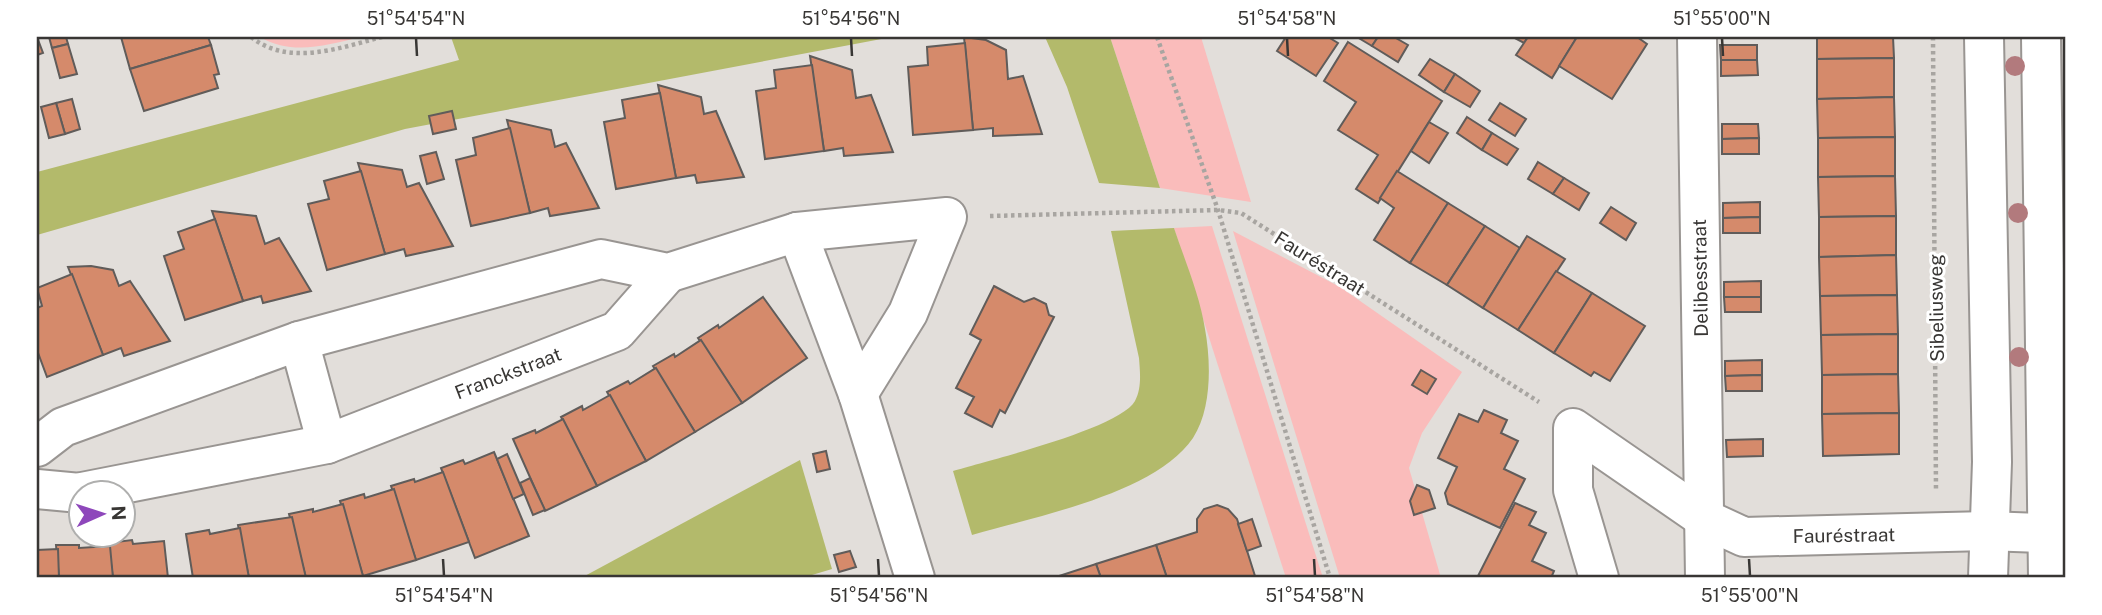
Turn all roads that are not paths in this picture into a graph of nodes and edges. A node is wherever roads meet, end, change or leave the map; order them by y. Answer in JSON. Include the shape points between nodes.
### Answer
{"nodes":[{"id":1,"x":1697,"y":37,"type":"edge"},
{"id":2,"x":1984,"y":37,"type":"edge"},
{"id":3,"x":2041,"y":37,"type":"edge"},
{"id":4,"x":797,"y":232,"type":"junction"},
{"id":5,"x":668,"y":273,"type":"junction"},
{"id":6,"x":299,"y":341,"type":"junction"},
{"id":7,"x":858,"y":394,"type":"junction"},
{"id":8,"x":327,"y":444,"type":"junction"},
{"id":9,"x":37,"y":447,"type":"edge"},
{"id":10,"x":136,"y":482,"type":"edge"},
{"id":11,"x":37,"y":489,"type":"edge"},
{"id":12,"x":66,"y":492,"type":"edge"},
{"id":13,"x":1705,"y":519,"type":"junction"},
{"id":14,"x":1987,"y":531,"type":"junction"},
{"id":15,"x":2057,"y":534,"type":"edge"},
{"id":16,"x":915,"y":578,"type":"edge"},
{"id":17,"x":1599,"y":578,"type":"edge"},
{"id":18,"x":1705,"y":578,"type":"edge"},
{"id":19,"x":1988,"y":578,"type":"edge"},
{"id":20,"x":2048,"y":578,"type":"edge"}],
"edges":[{"from":1,"to":13,"type":"street","name":"Delibesstraat"},
{"from":2,"to":14,"type":"street","via":[[1992,462]]},
{"from":3,"to":15,"type":"street"},
{"from":4,"to":5,"type":"street"},
{"from":4,"to":7,"type":"street"},
{"from":4,"to":7,"type":"street","via":[[947,217],[908,313]]},
{"from":5,"to":6,"type":"street","via":[[601,259]]},
{"from":5,"to":8,"type":"street","name":"Franckstraat","via":[[617,331]]},
{"from":6,"to":8,"type":"street"},
{"from":6,"to":9,"type":"street","via":[[63,427]]},
{"from":7,"to":16,"type":"street"},
{"from":8,"to":10,"type":"street","name":"Franckstraat"},
{"from":11,"to":12,"type":"street","name":"Franckstraat"},
{"from":13,"to":14,"type":"street","name":"Fauréstraat","via":[[1744,537]]},
{"from":13,"to":17,"type":"street","name":"Fauréstraat","via":[[1573,428],[1573,490]]},
{"from":13,"to":18,"type":"street"},
{"from":14,"to":15,"type":"street","name":"Fauréstraat"},
{"from":14,"to":19,"type":"street"},
{"from":15,"to":20,"type":"street"}]}
